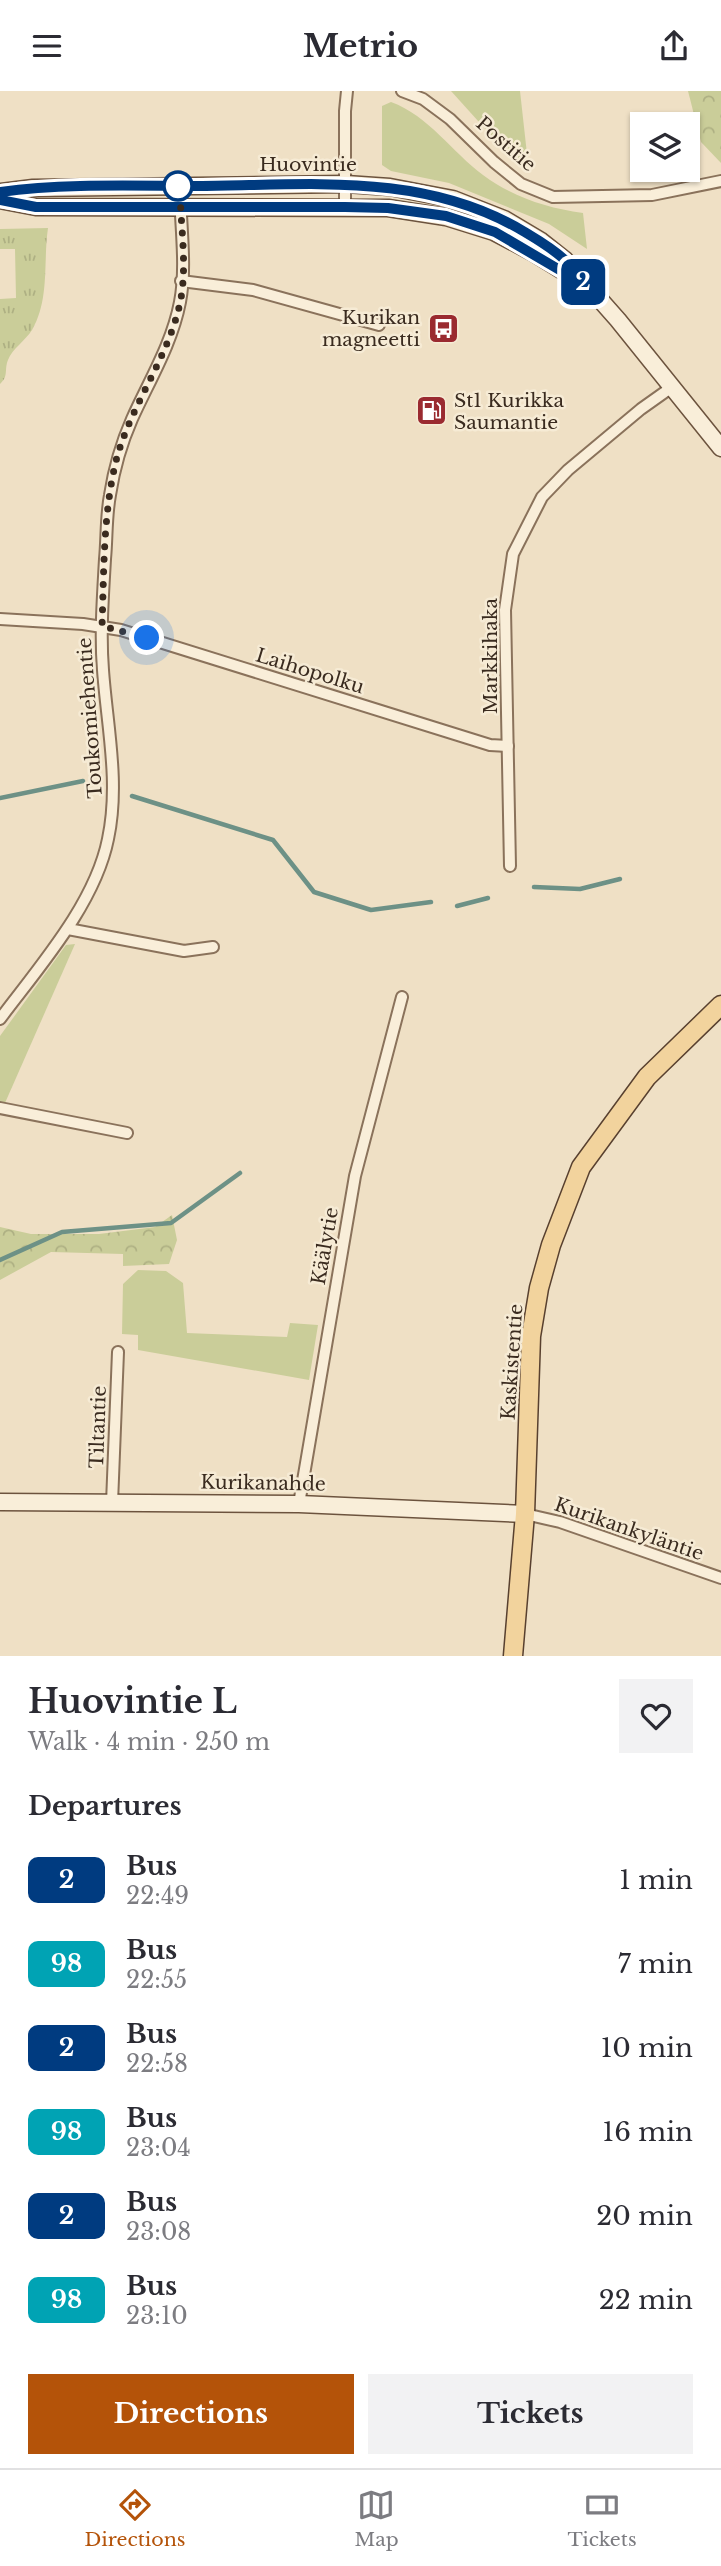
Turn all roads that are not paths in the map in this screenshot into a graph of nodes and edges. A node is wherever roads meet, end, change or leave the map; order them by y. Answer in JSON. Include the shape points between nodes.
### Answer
{"nodes":[{"id":1,"x":347,"y":91,"type":"edge"},
{"id":2,"x":402,"y":91,"type":"edge"},
{"id":3,"x":721,"y":181,"type":"edge"},
{"id":4,"x":346,"y":184,"type":"junction"},
{"id":5,"x":180,"y":186,"type":"junction"},
{"id":6,"x":0,"y":192,"type":"edge"},
{"id":7,"x":0,"y":200,"type":"edge"},
{"id":8,"x":345,"y":207,"type":"junction"},
{"id":9,"x":180,"y":208,"type":"junction"},
{"id":10,"x":181,"y":281,"type":"junction"},
{"id":11,"x":587,"y":286,"type":"junction"},
{"id":12,"x":379,"y":325,"type":"dead end"},
{"id":13,"x":672,"y":387,"type":"junction"},
{"id":14,"x":721,"y":448,"type":"edge"},
{"id":15,"x":0,"y":619,"type":"edge"},
{"id":16,"x":102,"y":626,"type":"junction"},
{"id":17,"x":508,"y":746,"type":"junction"},
{"id":18,"x":510,"y":866,"type":"dead end"},
{"id":19,"x":68,"y":929,"type":"junction"},
{"id":20,"x":213,"y":947,"type":"dead end"},
{"id":21,"x":402,"y":997,"type":"dead end"},
{"id":22,"x":721,"y":1005,"type":"edge"},
{"id":23,"x":0,"y":1019,"type":"edge"},
{"id":24,"x":0,"y":1108,"type":"edge"},
{"id":25,"x":127,"y":1133,"type":"dead end"},
{"id":26,"x":118,"y":1352,"type":"dead end"},
{"id":27,"x":0,"y":1502,"type":"edge"},
{"id":28,"x":112,"y":1503,"type":"junction"},
{"id":29,"x":299,"y":1504,"type":"junction"},
{"id":30,"x":525,"y":1514,"type":"junction"},
{"id":31,"x":721,"y":1579,"type":"edge"},
{"id":32,"x":513,"y":1656,"type":"edge"}],
"edges":[{"from":1,"to":4,"type":"street"},
{"from":2,"to":3,"type":"street","name":"Postitie","via":[[450,118],[521,184],[553,197],[652,195]]},
{"from":4,"to":5,"type":"main road","name":"Huovintie"},
{"from":4,"to":8,"type":"street"},
{"from":4,"to":11,"type":"main road","name":"Huovintie","via":[[453,199],[504,219],[565,260]]},
{"from":5,"to":6,"type":"main road","name":"Huovintie"},
{"from":5,"to":9,"type":"street","name":"Toukomiehentie"},
{"from":7,"to":9,"type":"main road","name":"Huovintie","via":[[36,207]]},
{"from":8,"to":9,"type":"main road","name":"Huovintie"},
{"from":8,"to":11,"type":"main road","name":"Huovintie","via":[[446,216],[495,232]]},
{"from":9,"to":10,"type":"street","name":"Toukomiehentie"},
{"from":10,"to":12,"type":"street","via":[[253,290]]},
{"from":10,"to":16,"type":"street","name":"Toukomiehentie","via":[[168,342],[117,459],[109,499]]},
{"from":11,"to":13,"type":"main road","name":"Huovintie"},
{"from":13,"to":14,"type":"main road","name":"Huovintie"},
{"from":13,"to":17,"type":"street","name":"Markkihaka","via":[[568,470],[542,497],[513,554],[505,610]]},
{"from":15,"to":16,"type":"street","name":"Laihopolku"},
{"from":16,"to":17,"type":"street","name":"Laihopolku","via":[[490,745]]},
{"from":16,"to":19,"type":"street","name":"Toukomiehentie","via":[[113,803],[98,870]]},
{"from":17,"to":18,"type":"street","name":"Markkihaka"},
{"from":19,"to":20,"type":"street","via":[[184,951]]},
{"from":19,"to":23,"type":"street","name":"Toukomiehentie"},
{"from":21,"to":29,"type":"street","name":"Käälytie","via":[[355,1176]]},
{"from":22,"to":30,"type":"main road","name":"Kaskistentie","via":[[647,1076],[581,1167],[539,1288],[531,1336]]},
{"from":24,"to":25,"type":"street"},
{"from":26,"to":28,"type":"street","name":"Tiltantie"},
{"from":27,"to":28,"type":"main road","name":"Kurikanahde"},
{"from":28,"to":29,"type":"main road","name":"Kurikanahde"},
{"from":29,"to":30,"type":"main road","name":"Kurikanahde"},
{"from":30,"to":31,"type":"street","name":"Kurikankyläntie","via":[[580,1528]]},
{"from":30,"to":32,"type":"main road","name":"Kaskistentie"}]}
